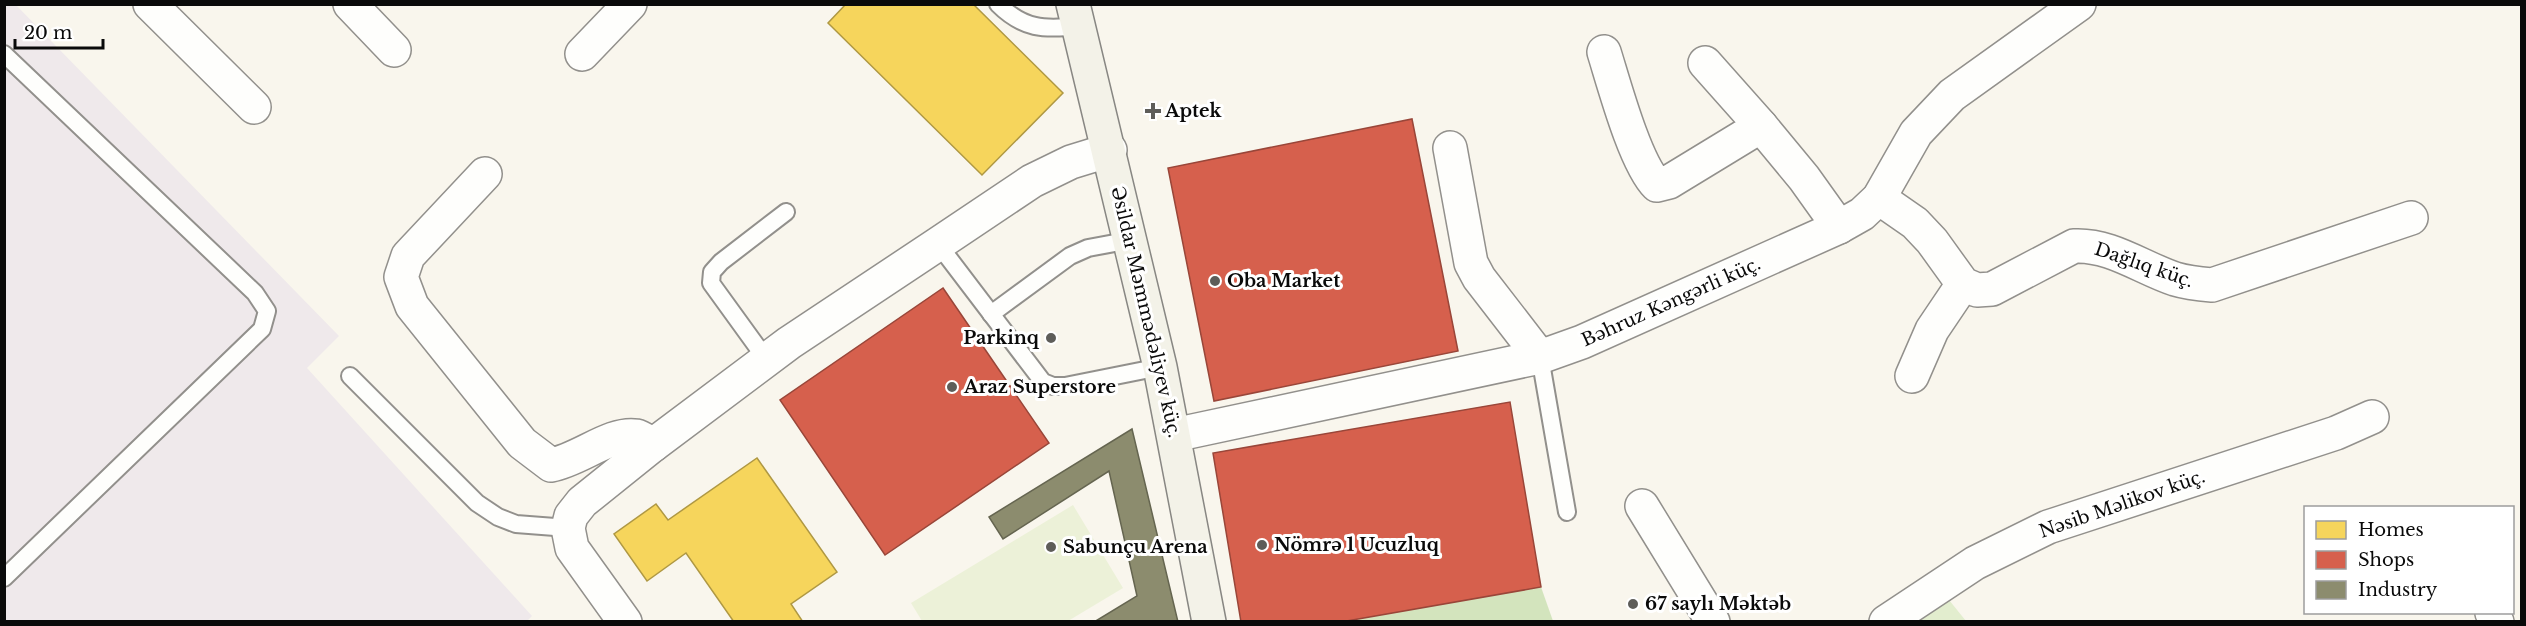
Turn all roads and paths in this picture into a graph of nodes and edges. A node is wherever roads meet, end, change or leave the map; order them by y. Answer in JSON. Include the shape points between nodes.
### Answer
{"nodes":[{"id":1,"x":150,"y":4,"type":"edge"},
{"id":2,"x":350,"y":4,"type":"edge"},
{"id":3,"x":630,"y":4,"type":"edge"},
{"id":4,"x":998,"y":4,"type":"edge"},
{"id":5,"x":2079,"y":4,"type":"edge"},
{"id":6,"x":1075,"y":15,"type":"edge"},
{"id":7,"x":394,"y":50,"type":"dead end"},
{"id":8,"x":1604,"y":52,"type":"dead end"},
{"id":9,"x":4,"y":54,"type":"edge"},
{"id":10,"x":582,"y":54,"type":"dead end"},
{"id":11,"x":1705,"y":63,"type":"dead end"},
{"id":12,"x":254,"y":107,"type":"dead end"},
{"id":13,"x":1761,"y":126,"type":"junction"},
{"id":14,"x":1450,"y":148,"type":"dead end"},
{"id":15,"x":1110,"y":150,"type":"junction"},
{"id":16,"x":484,"y":174,"type":"dead end"},
{"id":17,"x":1879,"y":198,"type":"junction"},
{"id":18,"x":786,"y":212,"type":"dead end"},
{"id":19,"x":2410,"y":218,"type":"dead end"},
{"id":20,"x":1839,"y":227,"type":"junction"},
{"id":21,"x":1131,"y":240,"type":"junction"},
{"id":22,"x":938,"y":244,"type":"junction"},
{"id":23,"x":1964,"y":284,"type":"junction"},
{"id":24,"x":992,"y":314,"type":"junction"},
{"id":25,"x":1540,"y":357,"type":"junction"},
{"id":26,"x":766,"y":359,"type":"junction"},
{"id":27,"x":1160,"y":367,"type":"junction"},
{"id":28,"x":350,"y":376,"type":"dead end"},
{"id":29,"x":1912,"y":376,"type":"dead end"},
{"id":30,"x":2372,"y":417,"type":"dead end"},
{"id":31,"x":1174,"y":435,"type":"junction"},
{"id":32,"x":652,"y":445,"type":"junction"},
{"id":33,"x":1642,"y":506,"type":"dead end"},
{"id":34,"x":1567,"y":512,"type":"dead end"},
{"id":35,"x":568,"y":528,"type":"junction"},
{"id":36,"x":4,"y":578,"type":"edge"},
{"id":37,"x":625,"y":621,"type":"edge"},
{"id":38,"x":1209,"y":621,"type":"edge"},
{"id":39,"x":1713,"y":621,"type":"edge"},
{"id":40,"x":1886,"y":621,"type":"edge"}],
"edges":[{"from":1,"to":12,"type":"street"},
{"from":2,"to":7,"type":"street"},
{"from":3,"to":10,"type":"street"},
{"from":4,"to":6,"type":"lane","via":[[1010,17],[1028,26],[1061,28]]},
{"from":5,"to":17,"type":"street","name":"Bəhruz Kəngərli küç.","via":[[1945,101],[1916,133]]},
{"from":6,"to":15,"type":"street","name":"Əsildar Məmmədəliyev küç."},
{"from":8,"to":13,"type":"street","via":[[1631,134],[1656,185],[1669,182]]},
{"from":9,"to":36,"type":"lane","via":[[255,293],[267,311],[262,329]]},
{"from":11,"to":13,"type":"street"},
{"from":13,"to":20,"type":"street"},
{"from":14,"to":25,"type":"street","via":[[1471,263]]},
{"from":15,"to":21,"type":"street","name":"Əsildar Məmmədəliyev küç."},
{"from":15,"to":22,"type":"street","via":[[1071,162],[1032,181]]},
{"from":16,"to":32,"type":"street","via":[[408,256],[401,277],[412,306],[522,443],[551,465],[567,462],[618,436],[637,436]]},
{"from":17,"to":20,"type":"street","name":"Bəhruz Kəngərli küç."},
{"from":17,"to":23,"type":"street","via":[[1915,223]]},
{"from":18,"to":26,"type":"lane","via":[[712,272],[711,283]]},
{"from":19,"to":23,"type":"street","name":"Dağlıq küç.","via":[[2212,285],[2174,279],[2088,245],[2074,246],[1992,289],[1977,290]]},
{"from":20,"to":25,"type":"street","name":"Bəhruz Kəngərli küç."},
{"from":21,"to":24,"type":"lane","via":[[1088,248],[1070,256]]},
{"from":21,"to":27,"type":"street","name":"Əsildar Məmmədəliyev küç."},
{"from":22,"to":24,"type":"lane"},
{"from":22,"to":26,"type":"street"},
{"from":23,"to":29,"type":"street","via":[[1932,330]]},
{"from":24,"to":27,"type":"lane","via":[[1043,382],[1053,387]]},
{"from":25,"to":31,"type":"street","name":"Bəhruz Kəngərli küç."},
{"from":25,"to":34,"type":"lane"},
{"from":26,"to":32,"type":"street"},
{"from":27,"to":31,"type":"street","name":"Əsildar Məmmədəliyev küç."},
{"from":28,"to":35,"type":"lane","via":[[477,503],[516,524]]},
{"from":30,"to":40,"type":"street","name":"Nəsib Məlikov küç.","via":[[2336,433],[2048,527],[1975,563]]},
{"from":31,"to":38,"type":"street","name":"Əsildar Məmmədəliyev küç."},
{"from":32,"to":35,"type":"street","via":[[582,502],[571,516]]},
{"from":33,"to":39,"type":"street"},
{"from":35,"to":37,"type":"street","via":[[572,548]]}]}
